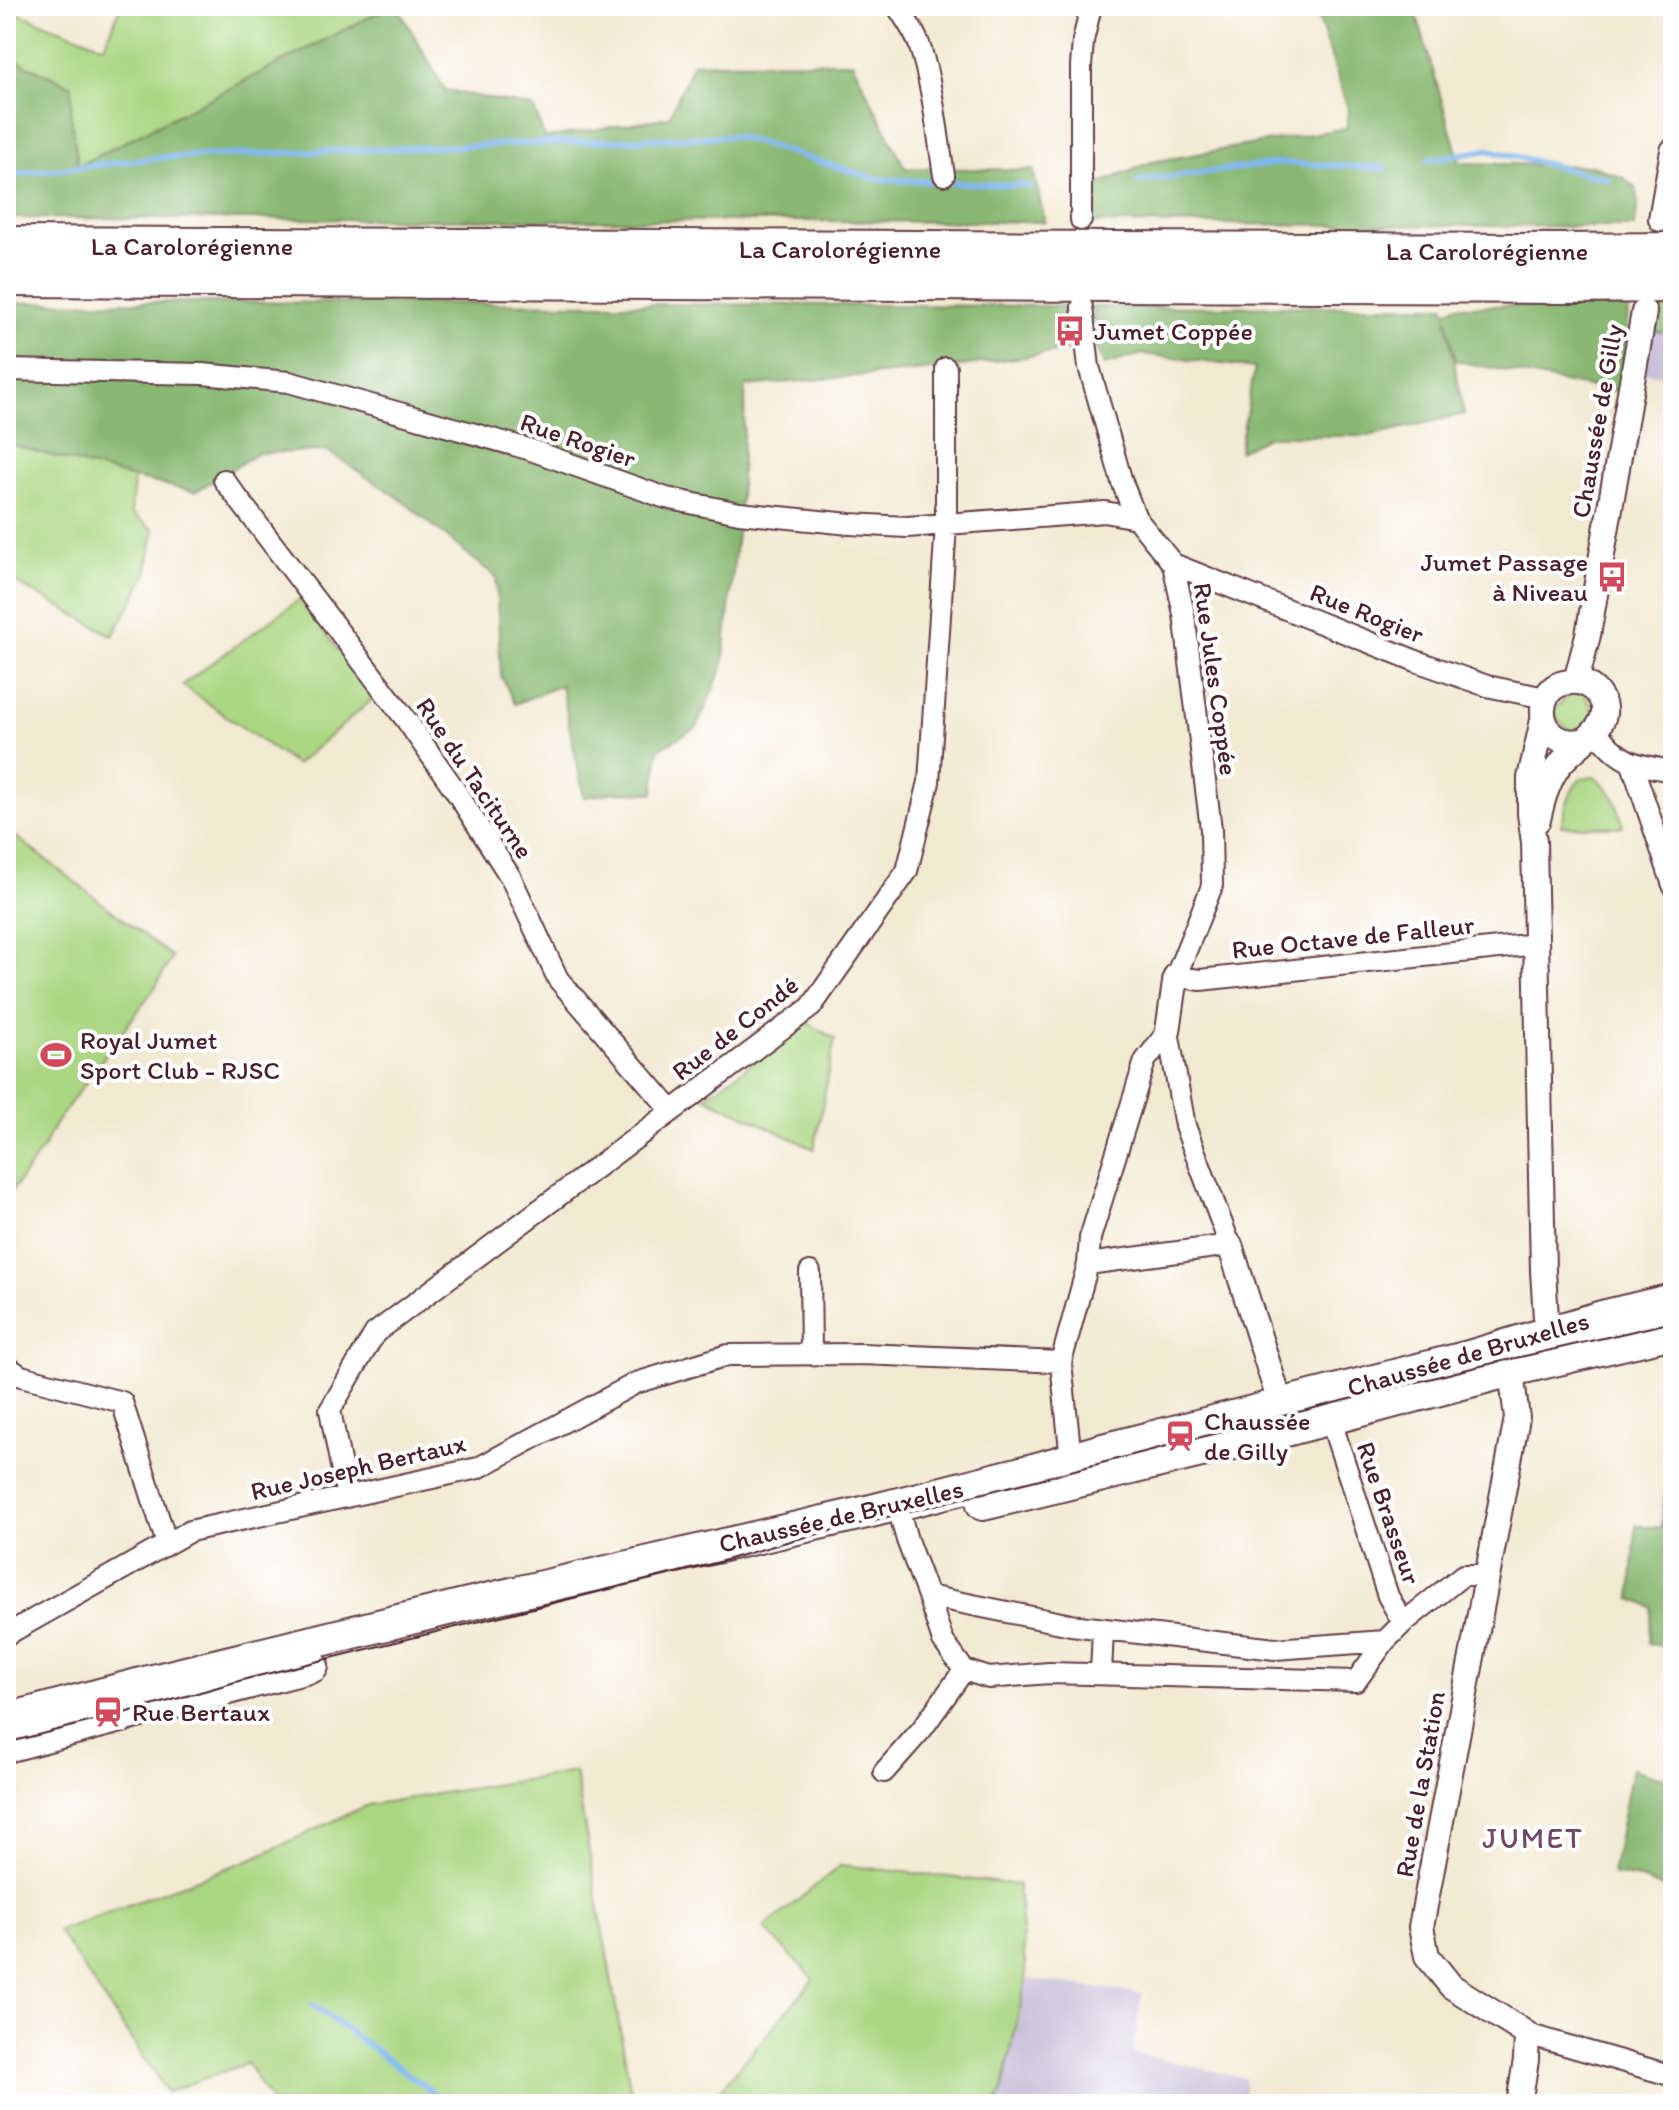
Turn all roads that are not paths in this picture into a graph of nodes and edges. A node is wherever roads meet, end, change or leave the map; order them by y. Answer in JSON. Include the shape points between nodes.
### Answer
{"nodes":[{"id":1,"x":897,"y":6,"type":"edge"},
{"id":2,"x":1091,"y":6,"type":"edge"},
{"id":3,"x":1673,"y":151,"type":"edge"},
{"id":4,"x":944,"y":175,"type":"dead end"},
{"id":5,"x":1081,"y":220,"type":"dead end"},
{"id":6,"x":1667,"y":235,"type":"edge"},
{"id":7,"x":6,"y":245,"type":"edge"},
{"id":8,"x":6,"y":278,"type":"edge"},
{"id":9,"x":1673,"y":284,"type":"edge"},
{"id":10,"x":1082,"y":307,"type":"dead end"},
{"id":11,"x":1644,"y":312,"type":"dead end"},
{"id":12,"x":946,"y":368,"type":"dead end"},
{"id":13,"x":6,"y":370,"type":"edge"},
{"id":14,"x":224,"y":480,"type":"dead end"},
{"id":15,"x":1136,"y":518,"type":"junction"},
{"id":16,"x":946,"y":525,"type":"junction"},
{"id":17,"x":1173,"y":564,"type":"junction"},
{"id":18,"x":1576,"y":681,"type":"junction"},
{"id":19,"x":1544,"y":709,"type":"junction"},
{"id":20,"x":1591,"y":736,"type":"junction"},
{"id":21,"x":1632,"y":764,"type":"junction"},
{"id":22,"x":1673,"y":771,"type":"edge"},
{"id":23,"x":1534,"y":842,"type":"junction"},
{"id":24,"x":1673,"y":885,"type":"edge"},
{"id":25,"x":1536,"y":944,"type":"junction"},
{"id":26,"x":1176,"y":976,"type":"junction"},
{"id":27,"x":1168,"y":1031,"type":"junction"},
{"id":28,"x":672,"y":1111,"type":"junction"},
{"id":29,"x":1230,"y":1245,"type":"junction"},
{"id":30,"x":1088,"y":1264,"type":"junction"},
{"id":31,"x":810,"y":1272,"type":"dead end"},
{"id":32,"x":1673,"y":1300,"type":"edge"},
{"id":33,"x":1673,"y":1332,"type":"edge"},
{"id":34,"x":1547,"y":1347,"type":"junction"},
{"id":35,"x":811,"y":1354,"type":"junction"},
{"id":36,"x":1509,"y":1358,"type":"junction"},
{"id":37,"x":1061,"y":1362,"type":"junction"},
{"id":38,"x":6,"y":1366,"type":"edge"},
{"id":39,"x":1285,"y":1417,"type":"junction"},
{"id":40,"x":1330,"y":1418,"type":"junction"},
{"id":41,"x":1071,"y":1459,"type":"junction"},
{"id":42,"x":347,"y":1497,"type":"junction"},
{"id":43,"x":902,"y":1522,"type":"junction"},
{"id":44,"x":167,"y":1544,"type":"junction"},
{"id":45,"x":1488,"y":1575,"type":"junction"},
{"id":46,"x":928,"y":1596,"type":"junction"},
{"id":47,"x":1403,"y":1623,"type":"junction"},
{"id":48,"x":1103,"y":1629,"type":"junction"},
{"id":49,"x":6,"y":1635,"type":"edge"},
{"id":50,"x":1385,"y":1641,"type":"junction"},
{"id":51,"x":1243,"y":1645,"type":"junction"},
{"id":52,"x":964,"y":1670,"type":"junction"},
{"id":53,"x":1101,"y":1674,"type":"junction"},
{"id":54,"x":1241,"y":1679,"type":"junction"},
{"id":55,"x":6,"y":1720,"type":"edge"},
{"id":56,"x":6,"y":1746,"type":"edge"},
{"id":57,"x":884,"y":1772,"type":"dead end"},
{"id":58,"x":1527,"y":2034,"type":"junction"},
{"id":59,"x":1673,"y":2076,"type":"edge"},
{"id":60,"x":1519,"y":2104,"type":"edge"}],
"edges":[{"from":1,"to":4,"type":"street","via":[[918,41],[927,71]]},
{"from":2,"to":5,"type":"street","via":[[1081,66]]},
{"from":3,"to":6,"type":"street"},
{"from":6,"to":7,"type":"highway","name":"La Carolorégienne","via":[[1547,252]]},
{"from":8,"to":9,"type":"highway","name":"La Carolorégienne"},
{"from":10,"to":15,"type":"street","name":"Rue Jules Coppée","via":[[1089,367]]},
{"from":11,"to":18,"type":"street","name":"Chaussée de Gilly"},
{"from":12,"to":16,"type":"street","name":"Rue de Condé"},
{"from":13,"to":16,"type":"street","name":"Rue Rogier","via":[[202,374],[289,382],[528,449],[666,498],[739,513],[850,524]]},
{"from":14,"to":28,"type":"street","name":"Rue du Taciturne","via":[[455,790],[511,878],[558,979]]},
{"from":15,"to":16,"type":"street","name":"Rue Rogier","via":[[1105,512]]},
{"from":15,"to":17,"type":"street","name":"Rue Jules Coppée"},
{"from":16,"to":28,"type":"street","name":"Rue de Condé","via":[[929,782],[907,871],[811,1007]]},
{"from":17,"to":19,"type":"street","name":"Rue Rogier"},
{"from":17,"to":26,"type":"street","name":"Rue Jules Coppée","via":[[1209,813],[1212,886]]},
{"from":18,"to":19,"type":"street","via":[[1553,688]]},
{"from":18,"to":20,"type":"street","via":[[1596,691],[1604,711]]},
{"from":19,"to":20,"type":"street","via":[[1548,729],[1558,739],[1569,743]]},
{"from":19,"to":23,"type":"street","via":[[1530,778]]},
{"from":20,"to":21,"type":"street"},
{"from":20,"to":23,"type":"street","via":[[1561,763],[1551,781]]},
{"from":21,"to":22,"type":"street"},
{"from":21,"to":24,"type":"street"},
{"from":23,"to":25,"type":"street"},
{"from":25,"to":26,"type":"street","name":"Rue Octave de Falleur","via":[[1200,980]]},
{"from":25,"to":34,"type":"street"},
{"from":26,"to":27,"type":"street"},
{"from":27,"to":29,"type":"street","via":[[1185,1126]]},
{"from":27,"to":30,"type":"street","via":[[1145,1061],[1090,1238]]},
{"from":28,"to":42,"type":"street","name":"Rue de Condé","via":[[375,1333],[330,1410]]},
{"from":29,"to":30,"type":"street"},
{"from":29,"to":39,"type":"street"},
{"from":30,"to":37,"type":"street"},
{"from":31,"to":35,"type":"street"},
{"from":32,"to":34,"type":"main road","name":"Chaussée de Bruxelles","via":[[1602,1317]]},
{"from":33,"to":34,"type":"main road","name":"Chaussée de Bruxelles"},
{"from":34,"to":36,"type":"main road","name":"Chaussée de Bruxelles"},
{"from":35,"to":37,"type":"street","name":"Rue Joseph Bertaux"},
{"from":35,"to":42,"type":"street","name":"Rue Joseph Bertaux","via":[[728,1355],[651,1378],[478,1468]]},
{"from":36,"to":39,"type":"main road","name":"Chaussée de Bruxelles"},
{"from":36,"to":40,"type":"main road","name":"Chaussée de Bruxelles"},
{"from":36,"to":45,"type":"street","name":"Rue de la Station","via":[[1517,1418]]},
{"from":37,"to":41,"type":"street"},
{"from":38,"to":44,"type":"street","via":[[21,1376],[122,1402]]},
{"from":39,"to":40,"type":"main road","name":"Chaussée de Bruxelles"},
{"from":39,"to":41,"type":"main road","name":"Chaussée de Bruxelles"},
{"from":39,"to":43,"type":"main road","name":"Chaussée de Bruxelles","via":[[1091,1479]]},
{"from":40,"to":47,"type":"street","name":"Rue Brasseur","via":[[1388,1596]]},
{"from":41,"to":55,"type":"main road","name":"Chaussée de Bruxelles"},
{"from":42,"to":44,"type":"street","name":"Rue Joseph Bertaux","via":[[190,1531]]},
{"from":43,"to":46,"type":"street"},
{"from":43,"to":56,"type":"main road","name":"Chaussée de Bruxelles","via":[[811,1539]]},
{"from":44,"to":49,"type":"street","name":"Rue Joseph Bertaux"},
{"from":45,"to":47,"type":"street","via":[[1463,1575]]},
{"from":45,"to":58,"type":"street","name":"Rue de la Station","via":[[1421,1927],[1427,1956],[1451,1986]]},
{"from":46,"to":48,"type":"street"},
{"from":46,"to":52,"type":"street","via":[[943,1641]]},
{"from":47,"to":50,"type":"street"},
{"from":48,"to":51,"type":"street"},
{"from":48,"to":53,"type":"street"},
{"from":50,"to":51,"type":"street","via":[[1275,1649]]},
{"from":50,"to":54,"type":"street","via":[[1356,1681]]},
{"from":51,"to":54,"type":"street"},
{"from":52,"to":53,"type":"street","via":[[989,1678]]},
{"from":52,"to":57,"type":"street"},
{"from":53,"to":54,"type":"street"},
{"from":58,"to":59,"type":"street","name":"Rue de la Station"},
{"from":58,"to":60,"type":"street"}]}
